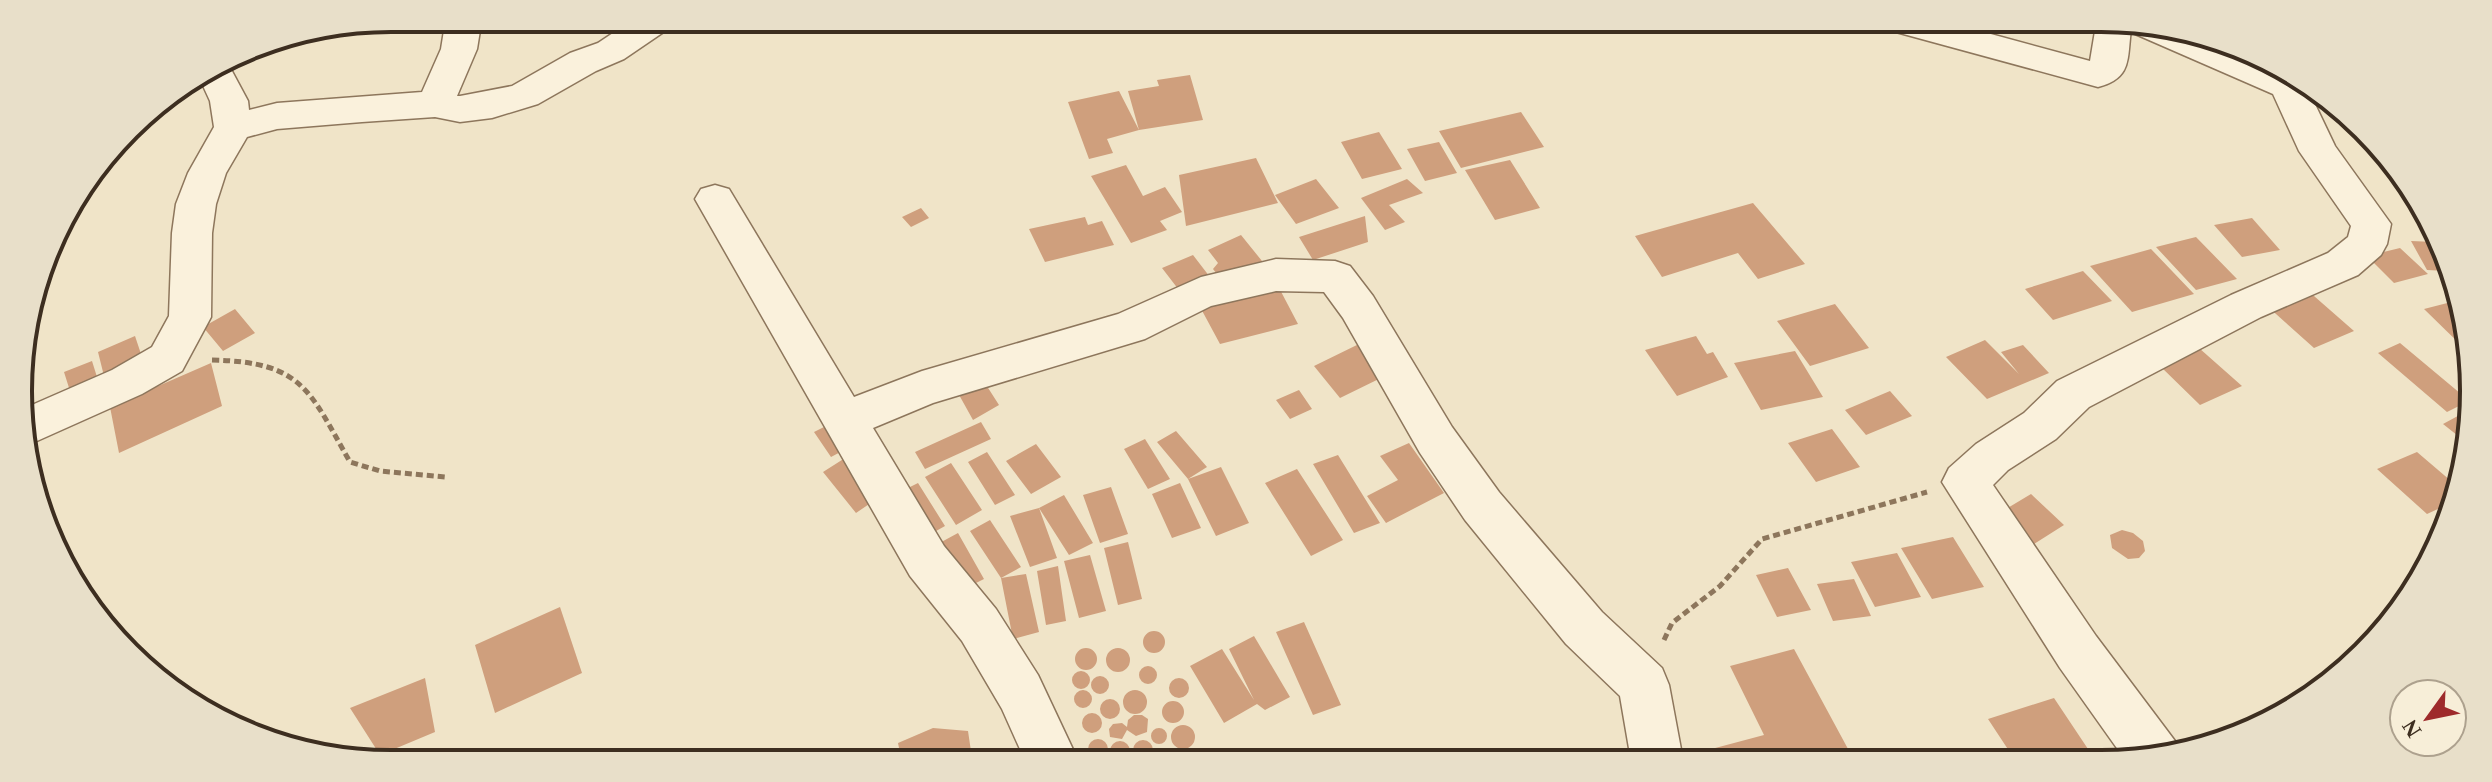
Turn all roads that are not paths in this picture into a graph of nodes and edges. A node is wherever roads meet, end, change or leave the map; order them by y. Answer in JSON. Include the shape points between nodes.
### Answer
{"nodes":[{"id":1,"x":462,"y":32,"type":"edge"},
{"id":2,"x":640,"y":32,"type":"edge"},
{"id":3,"x":1939,"y":32,"type":"edge"},
{"id":4,"x":2113,"y":33,"type":"edge"},
{"id":5,"x":2205,"y":48,"type":"edge"},
{"id":6,"x":2253,"y":66,"type":"edge"},
{"id":7,"x":217,"y":77,"type":"edge"},
{"id":8,"x":2288,"y":85,"type":"edge"},
{"id":9,"x":435,"y":104,"type":"junction"},
{"id":10,"x":233,"y":127,"type":"junction"},
{"id":11,"x":715,"y":199,"type":"dead end"},
{"id":12,"x":845,"y":420,"type":"junction"},
{"id":13,"x":34,"y":424,"type":"edge"},
{"id":14,"x":2147,"y":747,"type":"edge"},
{"id":15,"x":1047,"y":750,"type":"edge"},
{"id":16,"x":1655,"y":750,"type":"edge"}],
"edges":[{"from":1,"to":9,"type":"street"},
{"from":2,"to":9,"type":"street","via":[[525,95],[460,109]]},
{"from":3,"to":4,"type":"street","via":[[2098,75],[2107,70]]},
{"from":5,"to":6,"type":"street"},
{"from":7,"to":10,"type":"street","via":[[229,101]]},
{"from":8,"to":14,"type":"street","via":[[2318,151],[2371,224],[2367,244],[2343,264],[2246,306],[2073,394],[1965,482]]},
{"from":9,"to":10,"type":"street","via":[[277,116]]},
{"from":10,"to":13,"type":"street","via":[[196,204],[190,317],[167,359]]},
{"from":11,"to":12,"type":"street"},
{"from":12,"to":15,"type":"street","via":[[927,561],[979,625]]},
{"from":12,"to":16,"type":"street","via":[[922,389],[1130,327],[1201,293],[1276,275],[1335,277],[1482,506],[1584,628],[1644,685]]}]}
